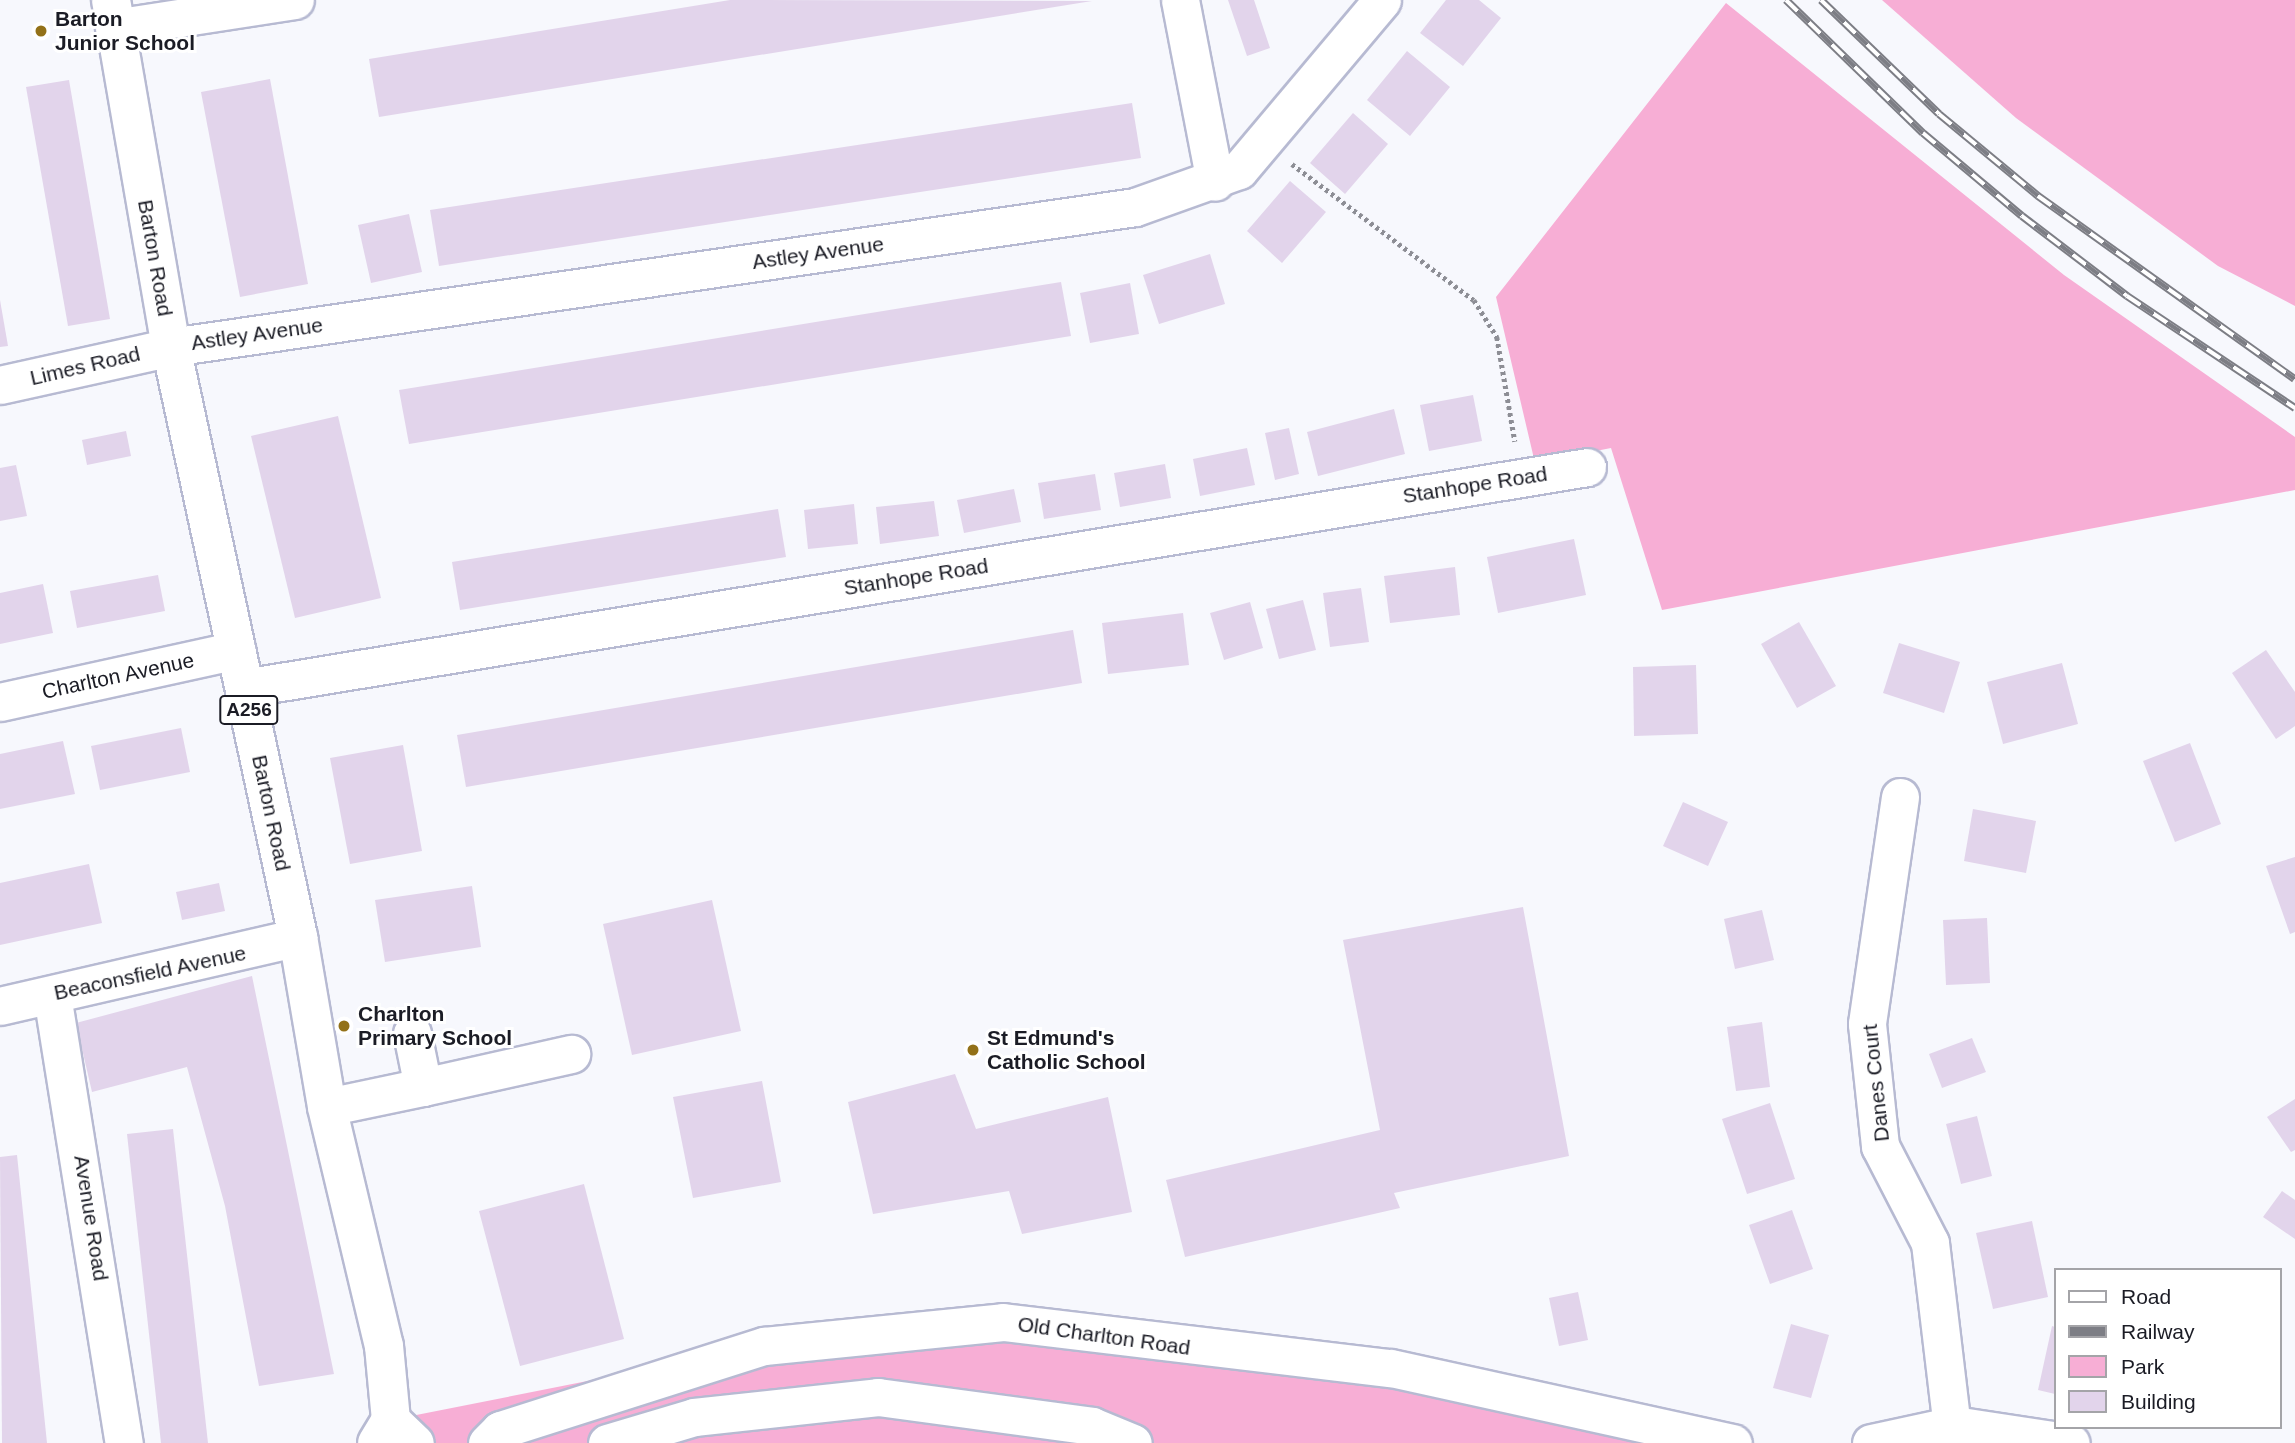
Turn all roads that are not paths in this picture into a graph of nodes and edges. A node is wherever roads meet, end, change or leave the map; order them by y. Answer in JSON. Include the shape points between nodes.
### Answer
{"nodes":[{"id":1,"x":295,"y":0,"type":"edge"},
{"id":2,"x":1181,"y":0,"type":"edge"},
{"id":3,"x":1382,"y":0,"type":"edge"},
{"id":4,"x":112,"y":14,"type":"edge"},
{"id":5,"x":1215,"y":182,"type":"junction"},
{"id":6,"x":171,"y":347,"type":"junction"},
{"id":7,"x":0,"y":385,"type":"edge"},
{"id":8,"x":1587,"y":467,"type":"dead end"},
{"id":9,"x":236,"y":650,"type":"junction"},
{"id":10,"x":244,"y":688,"type":"junction"},
{"id":11,"x":0,"y":702,"type":"edge"},
{"id":12,"x":1900,"y":797,"type":"dead end"},
{"id":13,"x":298,"y":937,"type":"junction"},
{"id":14,"x":52,"y":995,"type":"junction"},
{"id":15,"x":0,"y":1006,"type":"edge"},
{"id":16,"x":412,"y":1033,"type":"dead end"},
{"id":17,"x":571,"y":1054,"type":"dead end"},
{"id":18,"x":423,"y":1087,"type":"junction"},
{"id":19,"x":327,"y":1107,"type":"junction"},
{"id":20,"x":1954,"y":1434,"type":"edge"},
{"id":21,"x":394,"y":1435,"type":"edge"},
{"id":22,"x":124,"y":1443,"type":"edge"},
{"id":23,"x":486,"y":1443,"type":"edge"},
{"id":24,"x":607,"y":1443,"type":"edge"},
{"id":25,"x":1133,"y":1443,"type":"edge"},
{"id":26,"x":1733,"y":1443,"type":"edge"},
{"id":27,"x":1871,"y":1443,"type":"edge"},
{"id":28,"x":2071,"y":1443,"type":"edge"}],
"edges":[{"from":1,"to":4,"type":"street"},
{"from":2,"to":5,"type":"street"},
{"from":3,"to":5,"type":"street","name":"Astley Avenue","via":[[1240,170]]},
{"from":4,"to":6,"type":"main road","name":"Barton Road","number":"A256"},
{"from":5,"to":6,"type":"street","name":"Astley Avenue","via":[[1135,207]]},
{"from":6,"to":7,"type":"street","name":"Limes Road"},
{"from":6,"to":9,"type":"main road","name":"Barton Road","number":"A256"},
{"from":8,"to":10,"type":"street","name":"Stanhope Road"},
{"from":9,"to":10,"type":"main road","name":"Barton Road","number":"A256"},
{"from":9,"to":11,"type":"street","name":"Charlton Avenue"},
{"from":10,"to":13,"type":"main road","name":"Barton Road","number":"A256"},
{"from":12,"to":20,"type":"street","name":"Danes Court","via":[[1867,1024],[1880,1146],[1930,1243]]},
{"from":13,"to":14,"type":"street","name":"Beaconsfield Avenue"},
{"from":13,"to":19,"type":"main road","name":"Barton Road","number":"A256"},
{"from":14,"to":15,"type":"street","name":"Beaconsfield Avenue"},
{"from":14,"to":22,"type":"street","name":"Avenue Road"},
{"from":16,"to":18,"type":"street"},
{"from":17,"to":18,"type":"street"},
{"from":18,"to":19,"type":"street"},
{"from":19,"to":21,"type":"main road","name":"Barton Road","number":"A256","via":[[384,1346]]},
{"from":20,"to":27,"type":"street"},
{"from":20,"to":28,"type":"street"},
{"from":23,"to":26,"type":"street","name":"Old Charlton Road","via":[[500,1430],[764,1346],[1003,1322],[1391,1368]]},
{"from":24,"to":25,"type":"street","via":[[694,1417],[878,1397],[1092,1426]]}]}
